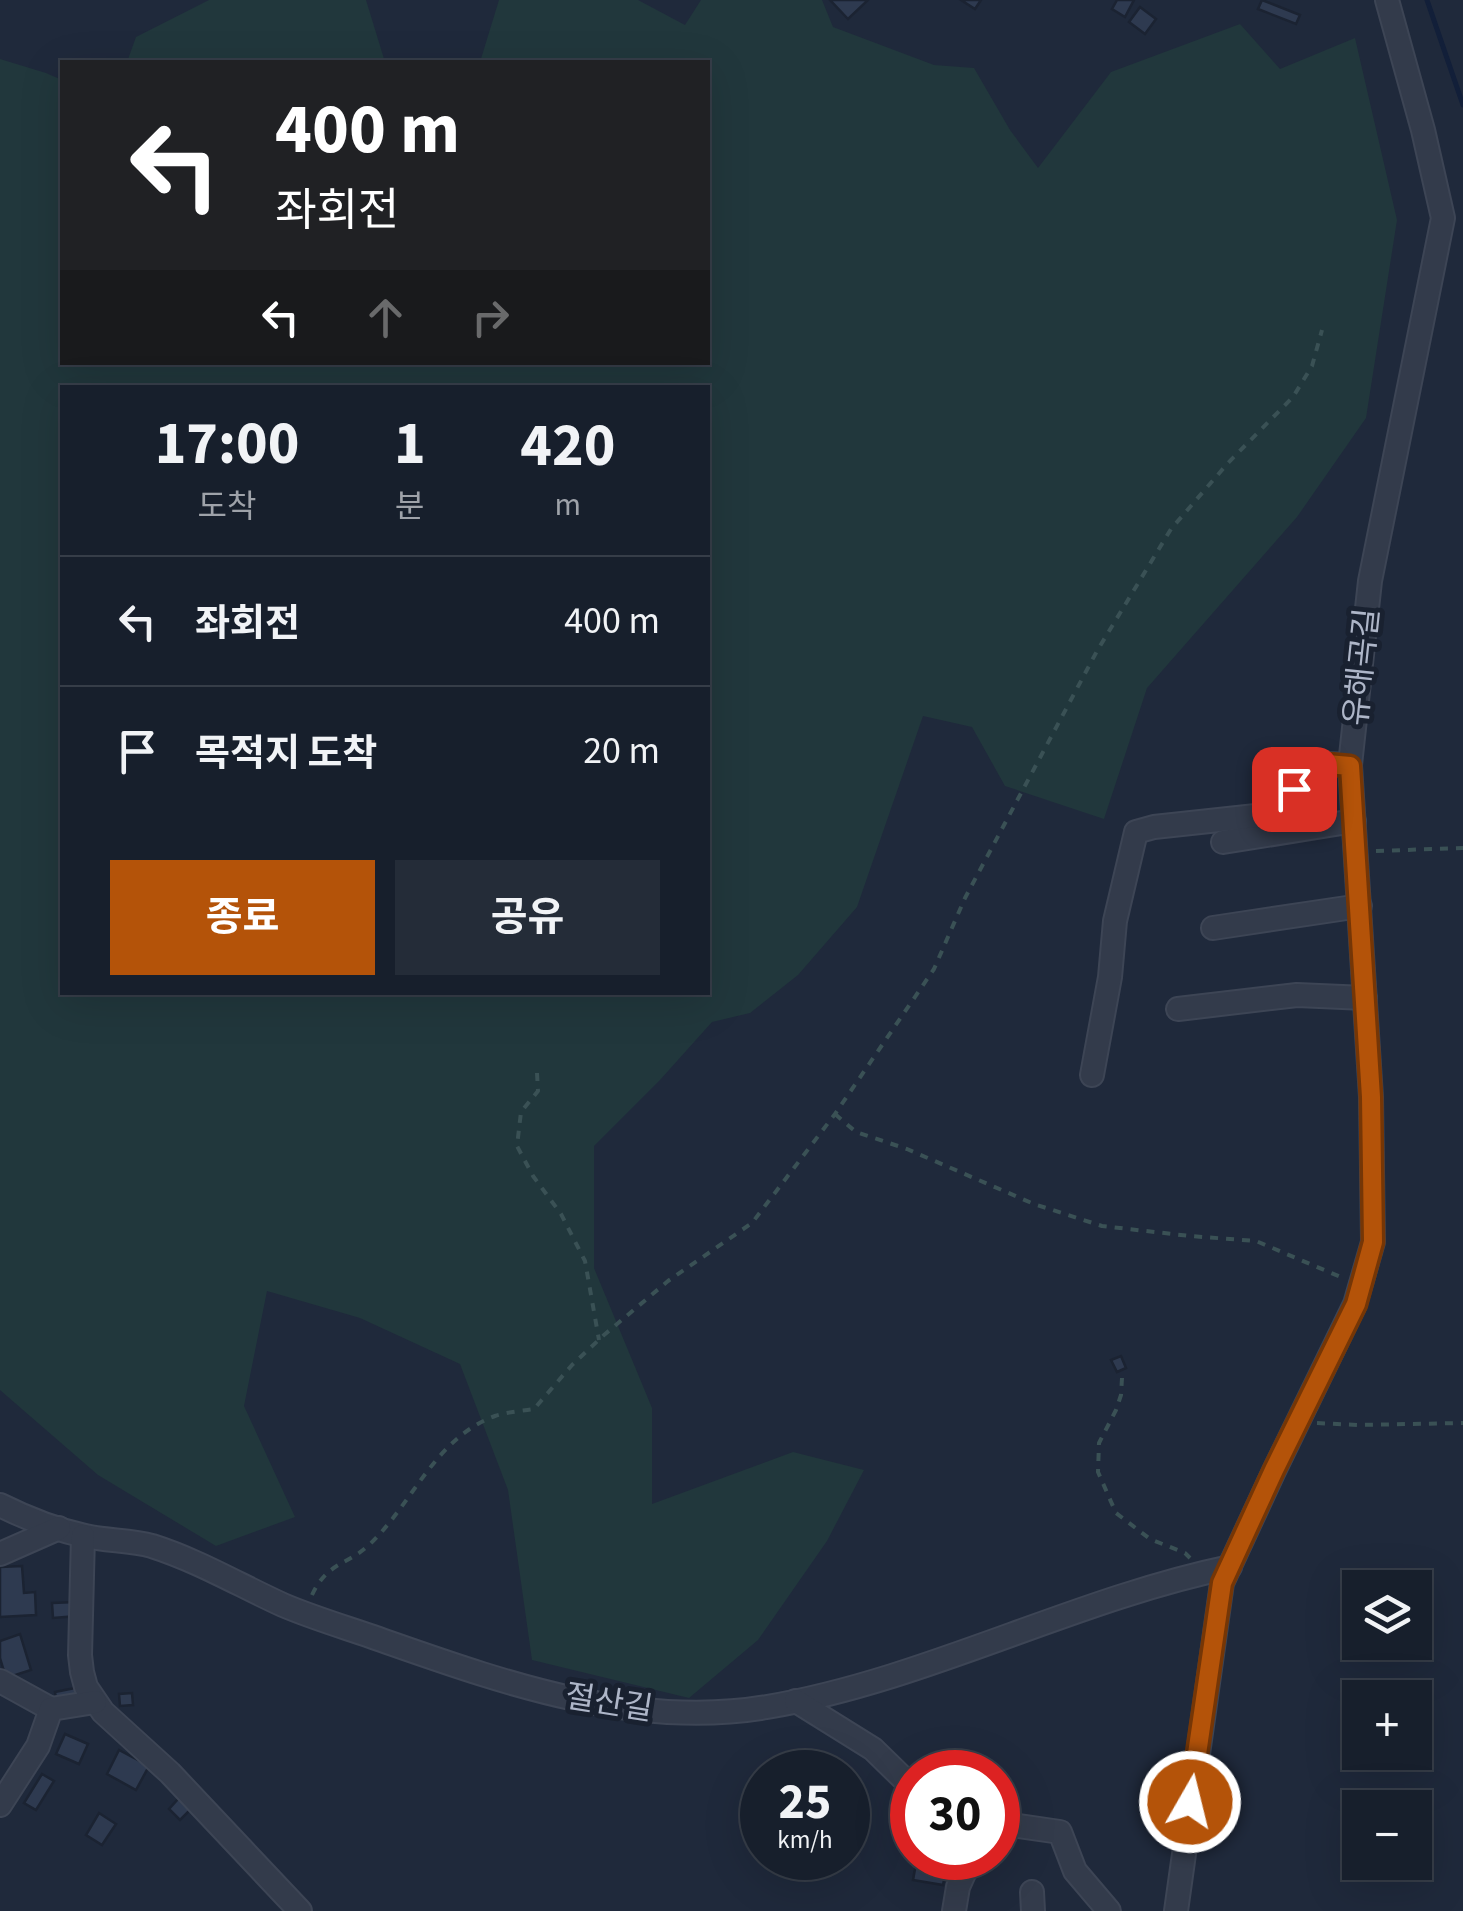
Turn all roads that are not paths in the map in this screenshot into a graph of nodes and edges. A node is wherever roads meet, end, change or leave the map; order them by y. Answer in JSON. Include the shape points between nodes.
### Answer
{"nodes":[{"id":1,"x":1386,"y":0,"type":"edge"},
{"id":2,"x":1350,"y":766,"type":"junction"},
{"id":3,"x":1354,"y":820,"type":"junction"},
{"id":4,"x":1223,"y":842,"type":"dead end"},
{"id":5,"x":1360,"y":906,"type":"junction"},
{"id":6,"x":1213,"y":928,"type":"dead end"},
{"id":7,"x":1365,"y":998,"type":"junction"},
{"id":8,"x":1178,"y":1009,"type":"dead end"},
{"id":9,"x":1092,"y":1075,"type":"dead end"},
{"id":10,"x":0,"y":1505,"type":"edge"},
{"id":11,"x":59,"y":1528,"type":"junction"},
{"id":12,"x":82,"y":1536,"type":"junction"},
{"id":13,"x":0,"y":1554,"type":"edge"},
{"id":14,"x":1230,"y":1567,"type":"junction"},
{"id":15,"x":0,"y":1681,"type":"edge"},
{"id":16,"x":796,"y":1700,"type":"junction"},
{"id":17,"x":95,"y":1702,"type":"junction"},
{"id":18,"x":52,"y":1708,"type":"junction"},
{"id":19,"x":890,"y":1766,"type":"edge"},
{"id":20,"x":0,"y":1804,"type":"edge"},
{"id":21,"x":1020,"y":1826,"type":"edge"},
{"id":22,"x":961,"y":1880,"type":"edge"},
{"id":23,"x":300,"y":1911,"type":"edge"},
{"id":24,"x":954,"y":1911,"type":"edge"},
{"id":25,"x":1109,"y":1911,"type":"edge"},
{"id":26,"x":1176,"y":1911,"type":"edge"}],
"edges":[{"from":1,"to":2,"type":"street","name":"유해곡길","via":[[1443,218],[1370,582]]},
{"from":2,"to":3,"type":"street","name":"유해곡길"},
{"from":2,"to":9,"type":"street","via":[[1327,764],[1265,815],[1136,832]]},
{"from":3,"to":4,"type":"street"},
{"from":3,"to":5,"type":"street","name":"유해곡길"},
{"from":5,"to":6,"type":"street"},
{"from":5,"to":7,"type":"street","name":"유해곡길"},
{"from":7,"to":8,"type":"street","via":[[1297,995]]},
{"from":7,"to":14,"type":"street","name":"유해곡길","via":[[1373,1242],[1356,1304]]},
{"from":10,"to":11,"type":"street","name":"절산길"},
{"from":11,"to":12,"type":"street","name":"절산길"},
{"from":11,"to":13,"type":"street"},
{"from":12,"to":16,"type":"street","name":"절산길","via":[[149,1545],[285,1606],[582,1701],[700,1712]]},
{"from":12,"to":17,"type":"street","via":[[82,1672]]},
{"from":14,"to":16,"type":"street","name":"절산길","via":[[1174,1579],[859,1686]]},
{"from":14,"to":26,"type":"street","name":"유해곡길","via":[[1222,1583]]},
{"from":15,"to":18,"type":"street"},
{"from":16,"to":19,"type":"street"},
{"from":17,"to":18,"type":"street"},
{"from":17,"to":23,"type":"street"},
{"from":18,"to":20,"type":"street","via":[[38,1746]]},
{"from":21,"to":25,"type":"street","via":[[1060,1832],[1076,1871]]},
{"from":22,"to":24,"type":"street"}]}
